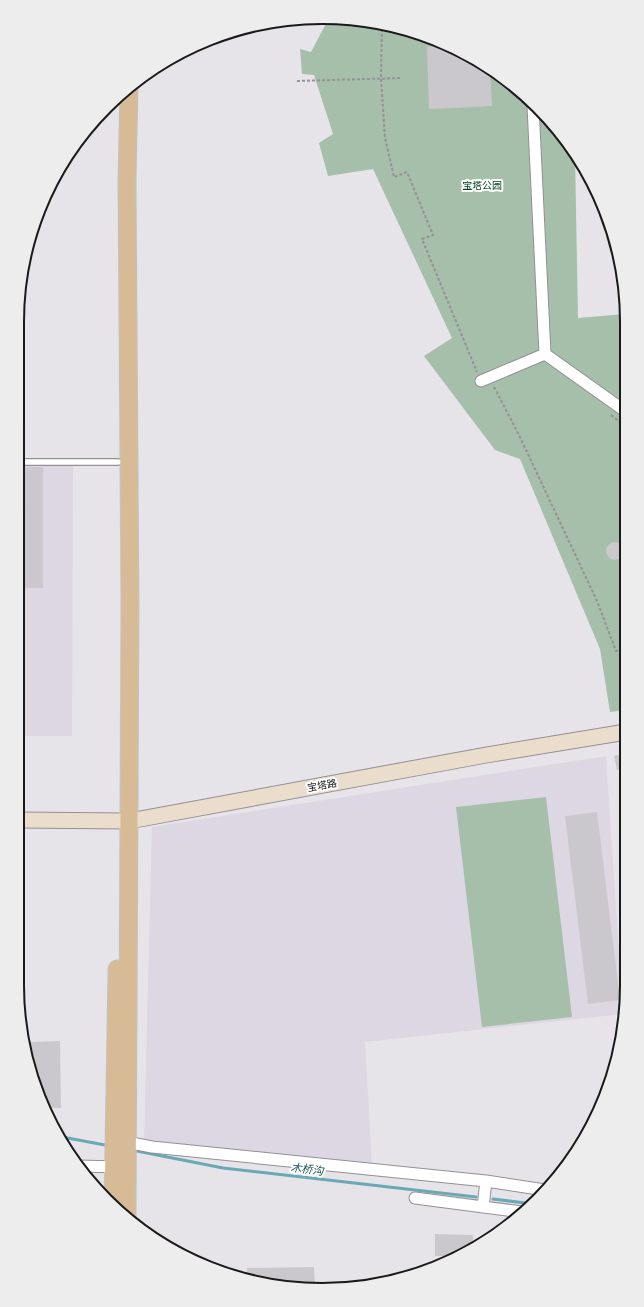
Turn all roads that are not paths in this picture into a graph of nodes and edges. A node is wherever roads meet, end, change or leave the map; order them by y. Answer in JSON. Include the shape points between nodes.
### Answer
{"nodes":[{"id":1,"x":123,"y":100,"type":"edge"},
{"id":2,"x":122,"y":101,"type":"edge"},
{"id":3,"x":533,"y":111,"type":"edge"},
{"id":4,"x":545,"y":354,"type":"junction"},
{"id":5,"x":485,"y":379,"type":"road end"},
{"id":6,"x":620,"y":407,"type":"edge"},
{"id":7,"x":24,"y":462,"type":"edge"},
{"id":8,"x":118,"y":462,"type":"junction"},
{"id":9,"x":124,"y":605,"type":"junction"},
{"id":10,"x":620,"y":733,"type":"edge"},
{"id":11,"x":24,"y":820,"type":"edge"},
{"id":12,"x":124,"y":820,"type":"junction"},
{"id":13,"x":121,"y":1140,"type":"junction"},
{"id":14,"x":86,"y":1166,"type":"edge"},
{"id":15,"x":121,"y":1168,"type":"junction"},
{"id":16,"x":486,"y":1181,"type":"junction"},
{"id":17,"x":539,"y":1189,"type":"edge"},
{"id":18,"x":415,"y":1198,"type":"dead end"},
{"id":19,"x":114,"y":1199,"type":"edge"},
{"id":20,"x":483,"y":1206,"type":"junction"},
{"id":21,"x":126,"y":1209,"type":"edge"},
{"id":22,"x":516,"y":1211,"type":"edge"}],
"edges":[{"from":1,"to":9,"type":"main road","via":[[127,182]]},
{"from":2,"to":8,"type":"main road","via":[[116,189]]},
{"from":3,"to":4,"type":"street"},
{"from":4,"to":5,"type":"street"},
{"from":4,"to":6,"type":"street"},
{"from":7,"to":8,"type":"lane"},
{"from":8,"to":9,"type":"main road"},
{"from":9,"to":12,"type":"main road"},
{"from":10,"to":12,"type":"street","name":"宝塔路"},
{"from":11,"to":12,"type":"street","name":"宝塔路"},
{"from":12,"to":13,"type":"main road"},
{"from":13,"to":15,"type":"main road"},
{"from":13,"to":16,"type":"street","via":[[152,1147]]},
{"from":14,"to":15,"type":"street"},
{"from":15,"to":19,"type":"main road"},
{"from":15,"to":21,"type":"main road"},
{"from":16,"to":17,"type":"street"},
{"from":16,"to":20,"type":"street"},
{"from":18,"to":20,"type":"street"},
{"from":20,"to":22,"type":"street"}]}
